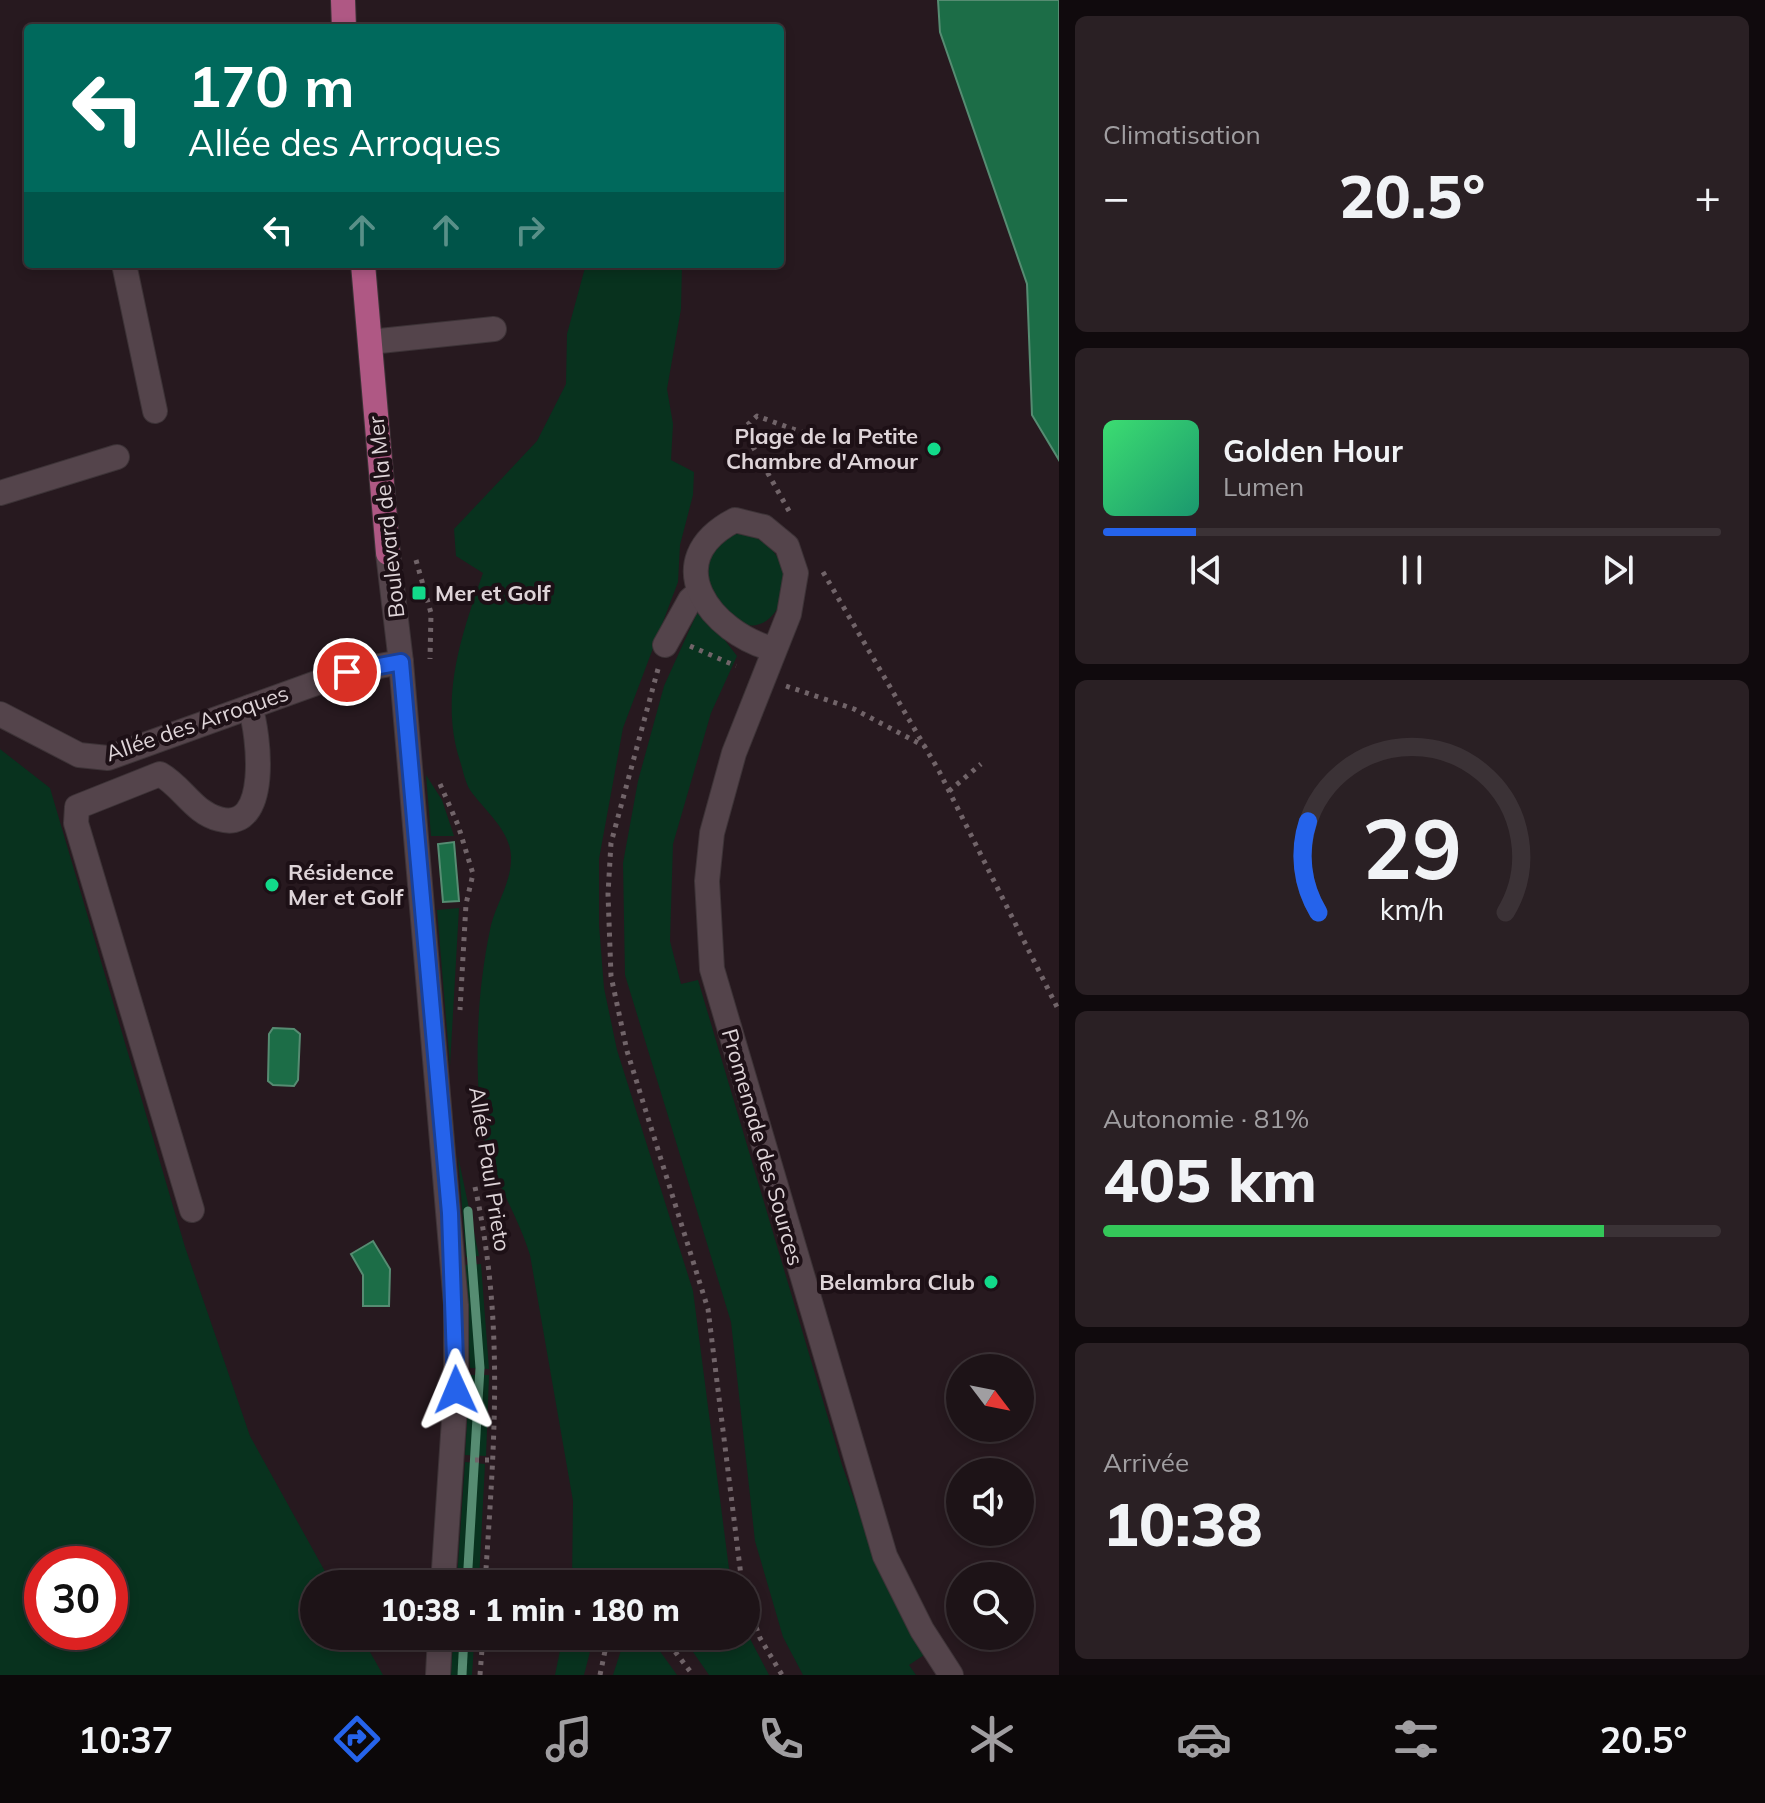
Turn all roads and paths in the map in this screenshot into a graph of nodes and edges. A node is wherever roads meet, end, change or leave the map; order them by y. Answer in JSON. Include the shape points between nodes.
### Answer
{"nodes":[{"id":1,"x":343,"y":0,"type":"edge"},
{"id":2,"x":344,"y":24,"type":"edge"},
{"id":3,"x":125,"y":268,"type":"edge"},
{"id":4,"x":363,"y":268,"type":"edge"},
{"id":5,"x":494,"y":329,"type":"dead end"},
{"id":6,"x":370,"y":342,"type":"junction"},
{"id":7,"x":155,"y":411,"type":"dead end"},
{"id":8,"x":815,"y":437,"type":"dead end"},
{"id":9,"x":117,"y":457,"type":"dead end"},
{"id":10,"x":0,"y":493,"type":"edge"},
{"id":11,"x":794,"y":520,"type":"dead end"},
{"id":12,"x":388,"y":553,"type":"junction"},
{"id":13,"x":816,"y":559,"type":"dead end"},
{"id":14,"x":699,"y":592,"type":"junction"},
{"id":15,"x":668,"y":641,"type":"junction"},
{"id":16,"x":773,"y":649,"type":"junction"},
{"id":17,"x":401,"y":662,"type":"junction"},
{"id":18,"x":429,"y":671,"type":"dead end"},
{"id":19,"x":766,"y":679,"type":"junction"},
{"id":20,"x":250,"y":707,"type":"junction"},
{"id":21,"x":0,"y":714,"type":"edge"},
{"id":22,"x":925,"y":746,"type":"junction"},
{"id":23,"x":981,"y":764,"type":"dead end"},
{"id":24,"x":436,"y":774,"type":"dead end"},
{"id":25,"x":949,"y":791,"type":"junction"},
{"id":26,"x":1059,"y":1011,"type":"edge"},
{"id":27,"x":460,"y":1016,"type":"dead end"},
{"id":28,"x":475,"y":1186,"type":"dead end"},
{"id":29,"x":192,"y":1210,"type":"dead end"},
{"id":30,"x":481,"y":1261,"type":"dead end"},
{"id":31,"x":489,"y":1261,"type":"junction"},
{"id":32,"x":489,"y":1372,"type":"dead end"},
{"id":33,"x":497,"y":1372,"type":"junction"},
{"id":34,"x":444,"y":1570,"type":"edge"},
{"id":35,"x":486,"y":1570,"type":"edge"},
{"id":36,"x":740,"y":1570,"type":"edge"},
{"id":37,"x":760,"y":1638,"type":"edge"},
{"id":38,"x":439,"y":1650,"type":"edge"},
{"id":39,"x":482,"y":1650,"type":"edge"},
{"id":40,"x":606,"y":1650,"type":"edge"},
{"id":41,"x":674,"y":1650,"type":"edge"},
{"id":42,"x":438,"y":1675,"type":"edge"},
{"id":43,"x":480,"y":1675,"type":"edge"},
{"id":44,"x":600,"y":1675,"type":"edge"},
{"id":45,"x":693,"y":1675,"type":"edge"},
{"id":46,"x":782,"y":1675,"type":"edge"},
{"id":47,"x":951,"y":1675,"type":"edge"}],
"edges":[{"from":1,"to":2,"type":"main road"},
{"from":3,"to":7,"type":"street"},
{"from":4,"to":6,"type":"main road","name":"Boulevard de la Mer"},
{"from":5,"to":6,"type":"street"},
{"from":6,"to":12,"type":"main road","name":"Boulevard de la Mer"},
{"from":8,"to":11,"type":"path","via":[[757,416],[743,429]]},
{"from":9,"to":10,"type":"street"},
{"from":12,"to":17,"type":"street","name":"Boulevard de la Mer"},
{"from":12,"to":18,"type":"path","via":[[402,552],[419,562],[431,613]]},
{"from":13,"to":22,"type":"path"},
{"from":14,"to":15,"type":"street"},
{"from":14,"to":16,"type":"street","via":[[730,628],[750,643]]},
{"from":14,"to":16,"type":"street","name":"Promenade des Sources","via":[[693,577],[712,532],[735,520],[764,527],[787,546],[796,573],[789,614]]},
{"from":15,"to":19,"type":"path"},
{"from":15,"to":36,"type":"path","via":[[611,843],[611,976],[627,1051],[708,1309]]},
{"from":16,"to":19,"type":"street","name":"Promenade des Sources"},
{"from":17,"to":20,"type":"street","name":"Allée des Arroques","via":[[347,672]]},
{"from":17,"to":34,"type":"street","name":"Boulevard de la Mer","via":[[456,1305]]},
{"from":19,"to":22,"type":"path","via":[[854,709]]},
{"from":19,"to":47,"type":"street","name":"Promenade des Sources","via":[[734,753],[712,833],[707,881],[712,969],[885,1556]]},
{"from":20,"to":21,"type":"street","name":"Allée des Arroques","via":[[108,758],[79,755]]},
{"from":20,"to":29,"type":"street","via":[[257,726],[256,791],[251,809],[239,819],[223,821],[205,814],[160,774],[77,807],[76,823]]},
{"from":22,"to":25,"type":"path"},
{"from":23,"to":25,"type":"path"},
{"from":24,"to":27,"type":"path","via":[[473,874],[466,904]]},
{"from":25,"to":26,"type":"path"},
{"from":28,"to":31,"type":"path","name":"Allée Paul Prieto"},
{"from":30,"to":31,"type":"path"},
{"from":31,"to":33,"type":"path","name":"Allée Paul Prieto"},
{"from":32,"to":33,"type":"path"},
{"from":33,"to":35,"type":"path","name":"Allée Paul Prieto"},
{"from":37,"to":46,"type":"path"},
{"from":38,"to":42,"type":"street"},
{"from":39,"to":43,"type":"path"},
{"from":40,"to":44,"type":"path"},
{"from":41,"to":45,"type":"path"}]}
